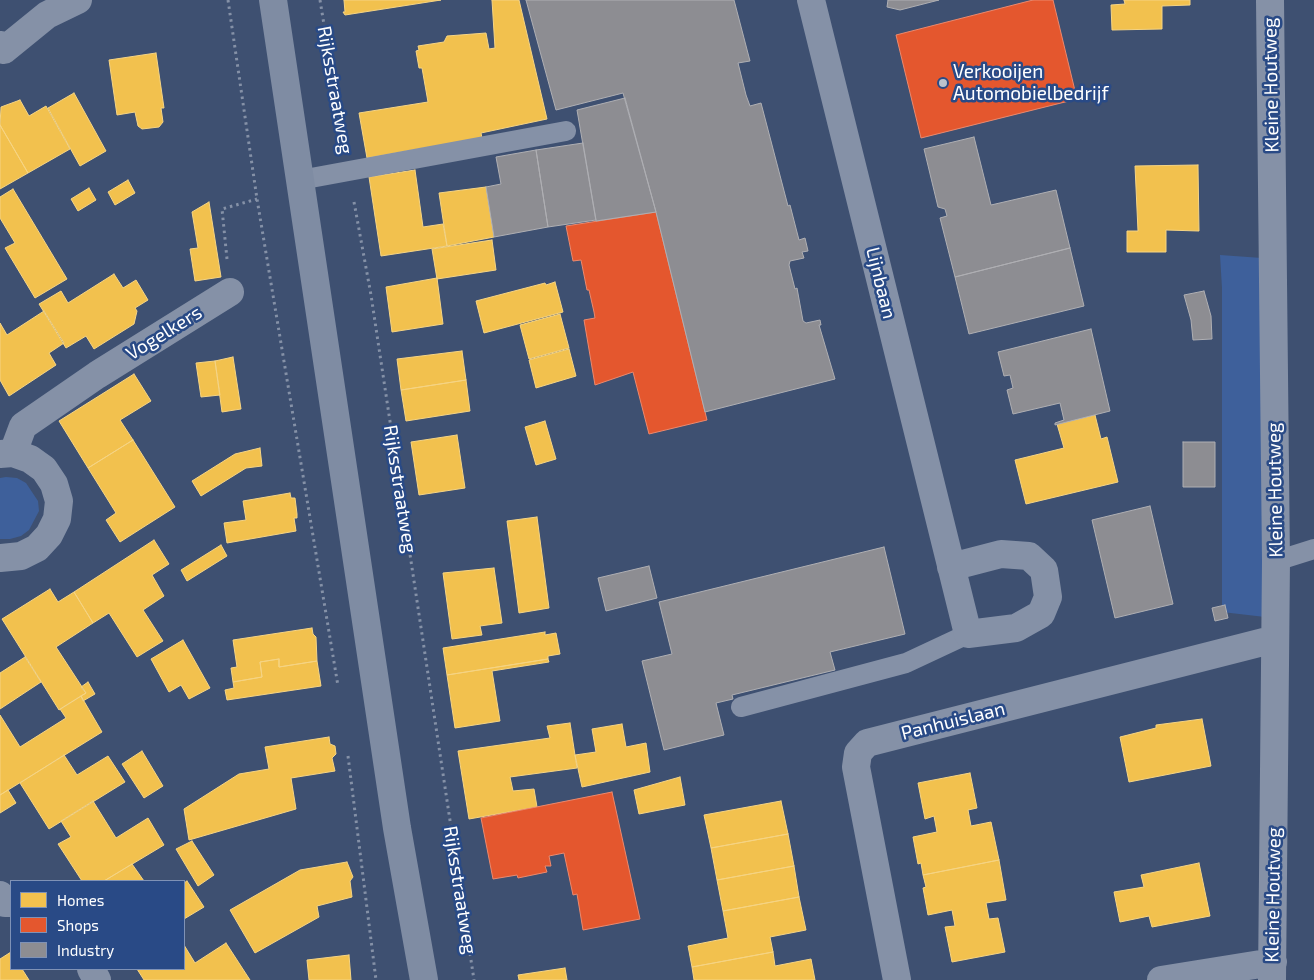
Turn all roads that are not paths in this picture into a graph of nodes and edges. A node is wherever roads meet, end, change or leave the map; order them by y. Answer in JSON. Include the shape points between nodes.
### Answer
{"nodes":[{"id":1,"x":78,"y":0,"type":"edge"},
{"id":2,"x":273,"y":0,"type":"edge"},
{"id":3,"x":811,"y":0,"type":"edge"},
{"id":4,"x":1270,"y":0,"type":"edge"},
{"id":5,"x":0,"y":45,"type":"edge"},
{"id":6,"x":566,"y":131,"type":"dead end"},
{"id":7,"x":300,"y":180,"type":"junction"},
{"id":8,"x":230,"y":292,"type":"road end"},
{"id":9,"x":6,"y":453,"type":"edge"},
{"id":10,"x":1314,"y":549,"type":"edge"},
{"id":11,"x":0,"y":558,"type":"edge"},
{"id":12,"x":1276,"y":561,"type":"junction"},
{"id":13,"x":951,"y":567,"type":"junction"},
{"id":14,"x":968,"y":634,"type":"junction"},
{"id":15,"x":1275,"y":639,"type":"junction"},
{"id":16,"x":742,"y":707,"type":"dead end"},
{"id":17,"x":1273,"y":971,"type":"edge"},
{"id":18,"x":424,"y":980,"type":"edge"},
{"id":19,"x":896,"y":980,"type":"edge"},
{"id":20,"x":1161,"y":980,"type":"edge"}],
"edges":[{"from":1,"to":5,"type":"street","via":[[47,16],[4,50]]},
{"from":2,"to":7,"type":"main road"},
{"from":3,"to":13,"type":"street","name":"Lijnbaan"},
{"from":4,"to":12,"type":"street","name":"Kleine Houtweg"},
{"from":6,"to":7,"type":"lane"},
{"from":7,"to":18,"type":"main road","via":[[397,828]]},
{"from":8,"to":9,"type":"street","name":"Vogelkers","via":[[97,375],[23,426]]},
{"from":9,"to":11,"type":"street","name":"Vogelkers","via":[[30,458],[44,469],[54,484],[59,501],[57,519],[50,536],[21,556]]},
{"from":10,"to":12,"type":"lane"},
{"from":12,"to":15,"type":"street","name":"Kleine Houtweg"},
{"from":13,"to":14,"type":"street","name":"Lijnbaan"},
{"from":13,"to":14,"type":"street","via":[[1001,554],[1029,556],[1044,570],[1048,597],[1041,614],[1016,628]]},
{"from":14,"to":16,"type":"lane","via":[[906,663]]},
{"from":15,"to":17,"type":"street","name":"Kleine Houtweg"},
{"from":15,"to":19,"type":"street","name":"Panhuislaan","via":[[867,743],[858,753],[856,767]]},
{"from":17,"to":20,"type":"street"}]}
